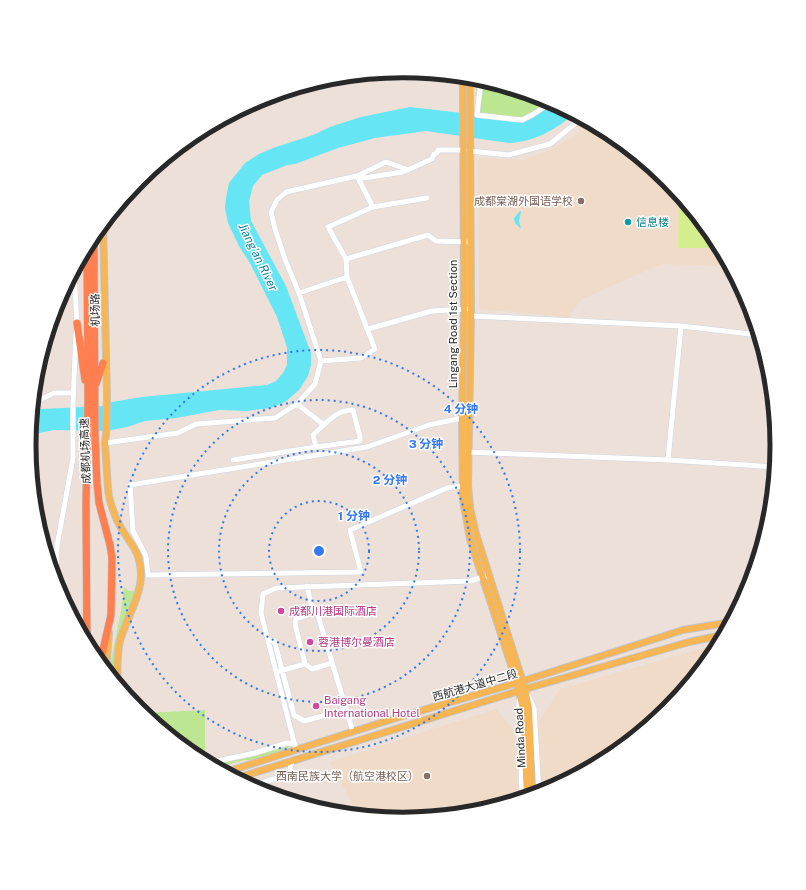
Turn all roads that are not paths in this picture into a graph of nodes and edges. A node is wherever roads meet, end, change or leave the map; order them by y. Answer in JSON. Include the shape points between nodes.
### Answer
{"nodes":[{"id":1,"x":463,"y":83,"type":"edge"},
{"id":2,"x":470,"y":84,"type":"edge"},
{"id":3,"x":480,"y":86,"type":"edge"},
{"id":4,"x":545,"y":107,"type":"edge"},
{"id":5,"x":577,"y":122,"type":"edge"},
{"id":6,"x":467,"y":141,"type":"junction"},
{"id":7,"x":467,"y":150,"type":"junction"},
{"id":8,"x":409,"y":170,"type":"junction"},
{"id":9,"x":357,"y":176,"type":"junction"},
{"id":10,"x":427,"y":198,"type":"dead end"},
{"id":11,"x":373,"y":207,"type":"junction"},
{"id":12,"x":103,"y":234,"type":"edge"},
{"id":13,"x":463,"y":242,"type":"junction"},
{"id":14,"x":470,"y":242,"type":"junction"},
{"id":15,"x":94,"y":247,"type":"edge"},
{"id":16,"x":87,"y":258,"type":"edge"},
{"id":17,"x":346,"y":259,"type":"junction"},
{"id":18,"x":347,"y":277,"type":"junction"},
{"id":19,"x":75,"y":282,"type":"edge"},
{"id":20,"x":300,"y":293,"type":"junction"},
{"id":21,"x":467,"y":309,"type":"junction"},
{"id":22,"x":106,"y":316,"type":"junction"},
{"id":23,"x":470,"y":316,"type":"junction"},
{"id":24,"x":77,"y":323,"type":"junction"},
{"id":25,"x":681,"y":326,"type":"junction"},
{"id":26,"x":368,"y":329,"type":"junction"},
{"id":27,"x":753,"y":334,"type":"edge"},
{"id":28,"x":321,"y":361,"type":"junction"},
{"id":29,"x":103,"y":363,"type":"junction"},
{"id":30,"x":106,"y":382,"type":"junction"},
{"id":31,"x":94,"y":390,"type":"junction"},
{"id":32,"x":74,"y":393,"type":"junction"},
{"id":33,"x":88,"y":396,"type":"junction"},
{"id":34,"x":39,"y":400,"type":"edge"},
{"id":35,"x":91,"y":404,"type":"junction"},
{"id":36,"x":297,"y":404,"type":"junction"},
{"id":37,"x":462,"y":418,"type":"junction"},
{"id":38,"x":324,"y":425,"type":"junction"},
{"id":39,"x":91,"y":434,"type":"junction"},
{"id":40,"x":105,"y":443,"type":"junction"},
{"id":41,"x":316,"y":446,"type":"junction"},
{"id":42,"x":466,"y":452,"type":"junction"},
{"id":43,"x":233,"y":460,"type":"dead end"},
{"id":44,"x":668,"y":460,"type":"junction"},
{"id":45,"x":769,"y":468,"type":"edge"},
{"id":46,"x":462,"y":486,"type":"junction"},
{"id":47,"x":56,"y":567,"type":"edge"},
{"id":48,"x":485,"y":576,"type":"junction"},
{"id":49,"x":307,"y":586,"type":"junction"},
{"id":50,"x":317,"y":612,"type":"junction"},
{"id":51,"x":111,"y":615,"type":"junction"},
{"id":52,"x":724,"y":623,"type":"edge"},
{"id":53,"x":87,"y":631,"type":"edge"},
{"id":54,"x":716,"y":636,"type":"edge"},
{"id":55,"x":268,"y":641,"type":"junction"},
{"id":56,"x":102,"y":654,"type":"edge"},
{"id":57,"x":107,"y":661,"type":"edge"},
{"id":58,"x":305,"y":664,"type":"junction"},
{"id":59,"x":332,"y":664,"type":"junction"},
{"id":60,"x":282,"y":670,"type":"junction"},
{"id":61,"x":276,"y":672,"type":"junction"},
{"id":62,"x":118,"y":676,"type":"edge"},
{"id":63,"x":520,"y":682,"type":"junction"},
{"id":64,"x":522,"y":690,"type":"junction"},
{"id":65,"x":345,"y":710,"type":"junction"},
{"id":66,"x":353,"y":732,"type":"junction"},
{"id":67,"x":296,"y":747,"type":"junction"},
{"id":68,"x":216,"y":761,"type":"edge"},
{"id":69,"x":292,"y":761,"type":"junction"},
{"id":70,"x":232,"y":770,"type":"edge"},
{"id":71,"x":245,"y":776,"type":"edge"},
{"id":72,"x":261,"y":783,"type":"edge"},
{"id":73,"x":539,"y":786,"type":"edge"},
{"id":74,"x":532,"y":789,"type":"edge"},
{"id":75,"x":527,"y":791,"type":"edge"},
{"id":76,"x":522,"y":793,"type":"edge"}],
"edges":[{"from":1,"to":6,"type":"main road","name":"Lingang Road 1st Section"},
{"from":2,"to":6,"type":"main road","name":"Lingang Road 1st Section","via":[[471,110]]},
{"from":3,"to":4,"type":"street","via":[[477,115],[522,120]]},
{"from":5,"to":7,"type":"street","via":[[550,144],[508,155]]},
{"from":6,"to":7,"type":"main road","name":"Lingang Road 1st Section"},
{"from":7,"to":8,"type":"street","via":[[438,150],[432,159]]},
{"from":7,"to":13,"type":"main road","name":"Lingang Road 1st Section"},
{"from":7,"to":14,"type":"main road","name":"Lingang Road 1st Section"},
{"from":8,"to":9,"type":"street","via":[[364,178]]},
{"from":8,"to":9,"type":"street","via":[[386,162]]},
{"from":9,"to":11,"type":"street"},
{"from":9,"to":20,"type":"street","via":[[286,192],[277,200],[271,212],[286,262]]},
{"from":10,"to":11,"type":"street"},
{"from":11,"to":17,"type":"street","via":[[328,227]]},
{"from":12,"to":22,"type":"main road","name":"机场路"},
{"from":13,"to":14,"type":"street"},
{"from":13,"to":17,"type":"street","via":[[436,241],[428,235]]},
{"from":13,"to":21,"type":"main road","name":"Lingang Road 1st Section"},
{"from":14,"to":21,"type":"main road","name":"Lingang Road 1st Section"},
{"from":15,"to":31,"type":"highway","name":"成都机场高速"},
{"from":16,"to":33,"type":"highway","name":"成都机场高速"},
{"from":17,"to":18,"type":"street"},
{"from":18,"to":20,"type":"street"},
{"from":18,"to":26,"type":"street"},
{"from":19,"to":24,"type":"street","name":"机场路"},
{"from":20,"to":28,"type":"street"},
{"from":21,"to":23,"type":"main road","name":"Lingang Road 1st Section"},
{"from":21,"to":26,"type":"street","via":[[432,311]]},
{"from":21,"to":37,"type":"main road","name":"Lingang Road 1st Section"},
{"from":22,"to":29,"type":"main road","via":[[103,329]]},
{"from":22,"to":30,"type":"main road","name":"机场路"},
{"from":23,"to":25,"type":"street"},
{"from":23,"to":42,"type":"main road","name":"Lingang Road 1st Section"},
{"from":24,"to":32,"type":"street","name":"机场路"},
{"from":24,"to":33,"type":"highway"},
{"from":25,"to":27,"type":"street"},
{"from":25,"to":44,"type":"street"},
{"from":26,"to":28,"type":"street","via":[[376,348],[361,358]]},
{"from":28,"to":36,"type":"street","via":[[315,384]]},
{"from":29,"to":30,"type":"main road"},
{"from":29,"to":31,"type":"highway"},
{"from":30,"to":40,"type":"main road","name":"机场路"},
{"from":31,"to":35,"type":"highway","name":"成都机场高速"},
{"from":32,"to":34,"type":"street","via":[[54,393]]},
{"from":32,"to":47,"type":"street","name":"机场路","via":[[73,458],[57,546]]},
{"from":33,"to":35,"type":"highway","name":"成都机场高速"},
{"from":35,"to":39,"type":"highway","name":"成都机场高速"},
{"from":36,"to":38,"type":"street"},
{"from":36,"to":40,"type":"street","via":[[275,418],[196,424],[178,433]]},
{"from":37,"to":42,"type":"main road","name":"Lingang Road 1st Section"},
{"from":37,"to":46,"type":"street","via":[[429,425],[368,447],[130,485],[133,531],[146,556],[148,575],[361,572],[350,530],[447,488]]},
{"from":38,"to":41,"type":"street","via":[[313,435]]},
{"from":38,"to":41,"type":"street","via":[[347,409],[353,410],[360,442]]},
{"from":39,"to":51,"type":"highway","name":"成都机场高速","via":[[99,503],[112,558]]},
{"from":39,"to":53,"type":"highway","name":"成都机场高速","via":[[86,505]]},
{"from":40,"to":62,"type":"main road","name":"机场路","via":[[109,496],[119,524],[138,555],[141,573],[140,588],[120,641]]},
{"from":41,"to":43,"type":"street"},
{"from":42,"to":44,"type":"street"},
{"from":42,"to":46,"type":"main road","name":"Lingang Road 1st Section"},
{"from":42,"to":48,"type":"main road","name":"Lingang Road 1st Section","via":[[470,508]]},
{"from":44,"to":45,"type":"street"},
{"from":46,"to":48,"type":"main road","name":"Lingang Road 1st Section","via":[[469,533]]},
{"from":48,"to":49,"type":"street","via":[[470,580]]},
{"from":48,"to":63,"type":"main road","name":"Lingang Road 1st Section"},
{"from":49,"to":50,"type":"street","via":[[312,607]]},
{"from":49,"to":55,"type":"street","via":[[276,588],[263,594],[260,613]]},
{"from":50,"to":58,"type":"street","via":[[296,619]]},
{"from":50,"to":59,"type":"street"},
{"from":51,"to":56,"type":"highway","name":"成都机场高速"},
{"from":51,"to":57,"type":"main road"},
{"from":52,"to":63,"type":"main road","name":"西航港大道中二段","via":[[683,630]]},
{"from":54,"to":64,"type":"main road"},
{"from":55,"to":60,"type":"street","via":[[274,640]]},
{"from":55,"to":61,"type":"street"},
{"from":58,"to":59,"type":"street","via":[[312,669]]},
{"from":58,"to":60,"type":"street"},
{"from":59,"to":65,"type":"street"},
{"from":60,"to":61,"type":"street"},
{"from":60,"to":65,"type":"street","via":[[294,715],[304,721]]},
{"from":61,"to":67,"type":"street"},
{"from":63,"to":64,"type":"main road","name":"Minda Road"},
{"from":63,"to":66,"type":"main road","name":"西航港大道中二段"},
{"from":64,"to":69,"type":"main road"},
{"from":64,"to":73,"type":"street","via":[[534,708]]},
{"from":64,"to":74,"type":"main road","name":"Minda Road","via":[[529,708]]},
{"from":64,"to":75,"type":"main road","name":"Minda Road"},
{"from":64,"to":76,"type":"street"},
{"from":65,"to":66,"type":"street"},
{"from":66,"to":67,"type":"main road","name":"西航港大道中二段"},
{"from":67,"to":68,"type":"street","via":[[287,743]]},
{"from":67,"to":70,"type":"main road","name":"西航港大道中二段"},
{"from":69,"to":71,"type":"main road"},
{"from":69,"to":72,"type":"street","via":[[289,774]]}]}
